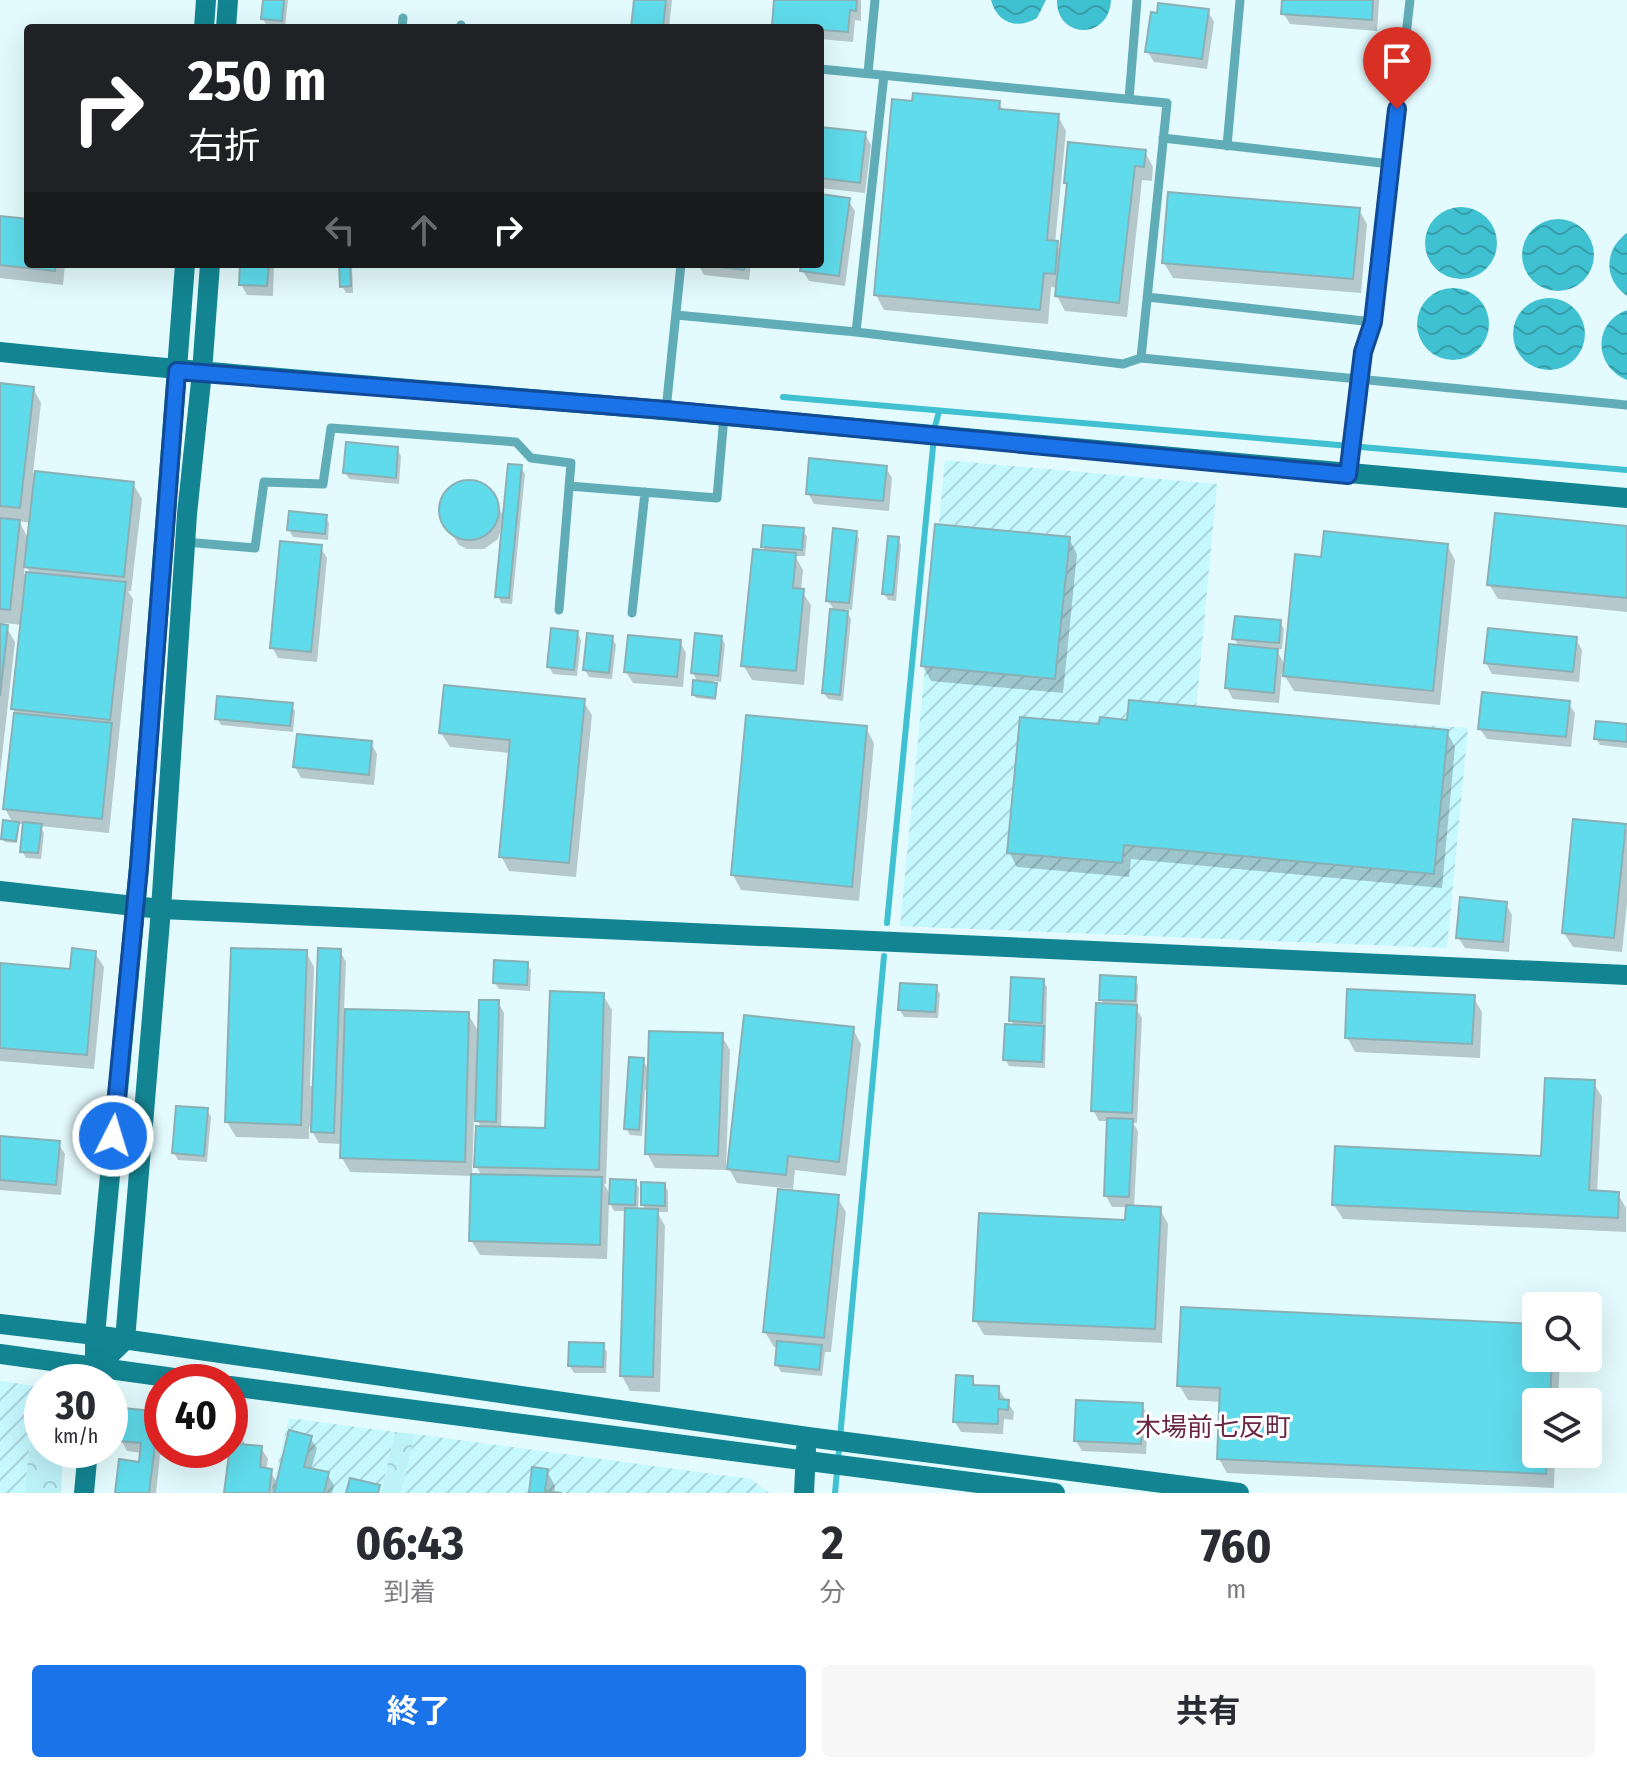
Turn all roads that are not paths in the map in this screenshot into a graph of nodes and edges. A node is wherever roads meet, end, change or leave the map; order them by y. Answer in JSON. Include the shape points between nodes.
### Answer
{"nodes":[{"id":1,"x":206,"y":0,"type":"edge"},
{"id":2,"x":228,"y":0,"type":"edge"},
{"id":3,"x":875,"y":0,"type":"edge"},
{"id":4,"x":1137,"y":0,"type":"edge"},
{"id":5,"x":1240,"y":0,"type":"edge"},
{"id":6,"x":1410,"y":0,"type":"edge"},
{"id":7,"x":204,"y":24,"type":"edge"},
{"id":8,"x":226,"y":24,"type":"edge"},
{"id":9,"x":824,"y":69,"type":"edge"},
{"id":10,"x":868,"y":73,"type":"junction"},
{"id":11,"x":884,"y":75,"type":"junction"},
{"id":12,"x":1129,"y":99,"type":"junction"},
{"id":13,"x":1163,"y":138,"type":"junction"},
{"id":14,"x":1227,"y":146,"type":"junction"},
{"id":15,"x":1390,"y":164,"type":"junction"},
{"id":16,"x":185,"y":268,"type":"edge"},
{"id":17,"x":210,"y":268,"type":"edge"},
{"id":18,"x":681,"y":268,"type":"edge"},
{"id":19,"x":1147,"y":297,"type":"junction"},
{"id":20,"x":676,"y":315,"type":"junction"},
{"id":21,"x":1373,"y":322,"type":"junction"},
{"id":22,"x":856,"y":332,"type":"junction"},
{"id":23,"x":0,"y":352,"type":"edge"},
{"id":24,"x":1141,"y":358,"type":"junction"},
{"id":25,"x":177,"y":371,"type":"junction"},
{"id":26,"x":202,"y":372,"type":"junction"},
{"id":27,"x":1360,"y":378,"type":"junction"},
{"id":28,"x":1627,"y":405,"type":"edge"},
{"id":29,"x":666,"y":410,"type":"junction"},
{"id":30,"x":724,"y":416,"type":"junction"},
{"id":31,"x":1348,"y":475,"type":"junction"},
{"id":32,"x":569,"y":486,"type":"junction"},
{"id":33,"x":645,"y":492,"type":"junction"},
{"id":34,"x":1627,"y":498,"type":"edge"},
{"id":35,"x":185,"y":542,"type":"junction"},
{"id":36,"x":559,"y":610,"type":"dead end"},
{"id":37,"x":632,"y":613,"type":"dead end"},
{"id":38,"x":0,"y":891,"type":"edge"},
{"id":39,"x":135,"y":907,"type":"junction"},
{"id":40,"x":161,"y":909,"type":"junction"},
{"id":41,"x":1627,"y":975,"type":"edge"},
{"id":42,"x":0,"y":1324,"type":"edge"},
{"id":43,"x":95,"y":1335,"type":"junction"},
{"id":44,"x":125,"y":1340,"type":"junction"},
{"id":45,"x":0,"y":1354,"type":"edge"},
{"id":46,"x":46,"y":1364,"type":"edge"},
{"id":47,"x":96,"y":1364,"type":"edge"},
{"id":48,"x":105,"y":1364,"type":"edge"},
{"id":49,"x":248,"y":1388,"type":"edge"},
{"id":50,"x":808,"y":1437,"type":"junction"},
{"id":51,"x":804,"y":1461,"type":"junction"},
{"id":52,"x":86,"y":1468,"type":"edge"},
{"id":53,"x":84,"y":1493,"type":"edge"},
{"id":54,"x":804,"y":1493,"type":"edge"},
{"id":55,"x":1055,"y":1493,"type":"edge"},
{"id":56,"x":1239,"y":1493,"type":"edge"}],
"edges":[{"from":1,"to":7,"type":"street"},
{"from":2,"to":8,"type":"street"},
{"from":3,"to":10,"type":"lane"},
{"from":4,"to":12,"type":"lane"},
{"from":5,"to":14,"type":"lane"},
{"from":6,"to":15,"type":"lane"},
{"from":9,"to":10,"type":"lane"},
{"from":10,"to":11,"type":"lane"},
{"from":11,"to":12,"type":"lane"},
{"from":11,"to":22,"type":"lane"},
{"from":12,"to":13,"type":"lane","via":[[1167,103]]},
{"from":13,"to":14,"type":"lane"},
{"from":13,"to":19,"type":"lane"},
{"from":14,"to":15,"type":"lane"},
{"from":15,"to":21,"type":"lane"},
{"from":16,"to":25,"type":"street"},
{"from":17,"to":26,"type":"street"},
{"from":18,"to":20,"type":"lane"},
{"from":19,"to":21,"type":"lane"},
{"from":19,"to":24,"type":"lane"},
{"from":20,"to":22,"type":"lane"},
{"from":20,"to":29,"type":"lane"},
{"from":21,"to":27,"type":"lane"},
{"from":22,"to":24,"type":"lane","via":[[1123,364]]},
{"from":23,"to":25,"type":"street"},
{"from":24,"to":27,"type":"lane"},
{"from":25,"to":26,"type":"street"},
{"from":25,"to":39,"type":"street"},
{"from":26,"to":29,"type":"street"},
{"from":26,"to":35,"type":"street"},
{"from":27,"to":28,"type":"lane"},
{"from":27,"to":31,"type":"lane"},
{"from":29,"to":30,"type":"street"},
{"from":30,"to":31,"type":"street"},
{"from":30,"to":33,"type":"lane","via":[[717,498]]},
{"from":31,"to":34,"type":"street"},
{"from":32,"to":33,"type":"lane"},
{"from":32,"to":35,"type":"lane","via":[[571,463],[531,458],[516,442],[331,428],[323,484],[264,482],[255,548]]},
{"from":32,"to":36,"type":"lane"},
{"from":33,"to":37,"type":"lane"},
{"from":35,"to":40,"type":"street"},
{"from":38,"to":39,"type":"street"},
{"from":39,"to":40,"type":"street"},
{"from":39,"to":43,"type":"street"},
{"from":40,"to":41,"type":"street"},
{"from":40,"to":44,"type":"street"},
{"from":42,"to":43,"type":"street"},
{"from":43,"to":44,"type":"street"},
{"from":43,"to":47,"type":"street"},
{"from":44,"to":48,"type":"street"},
{"from":44,"to":50,"type":"street"},
{"from":45,"to":46,"type":"street"},
{"from":49,"to":51,"type":"street"},
{"from":50,"to":51,"type":"street"},
{"from":50,"to":56,"type":"street"},
{"from":51,"to":54,"type":"street"},
{"from":51,"to":55,"type":"street"},
{"from":52,"to":53,"type":"street"}]}
